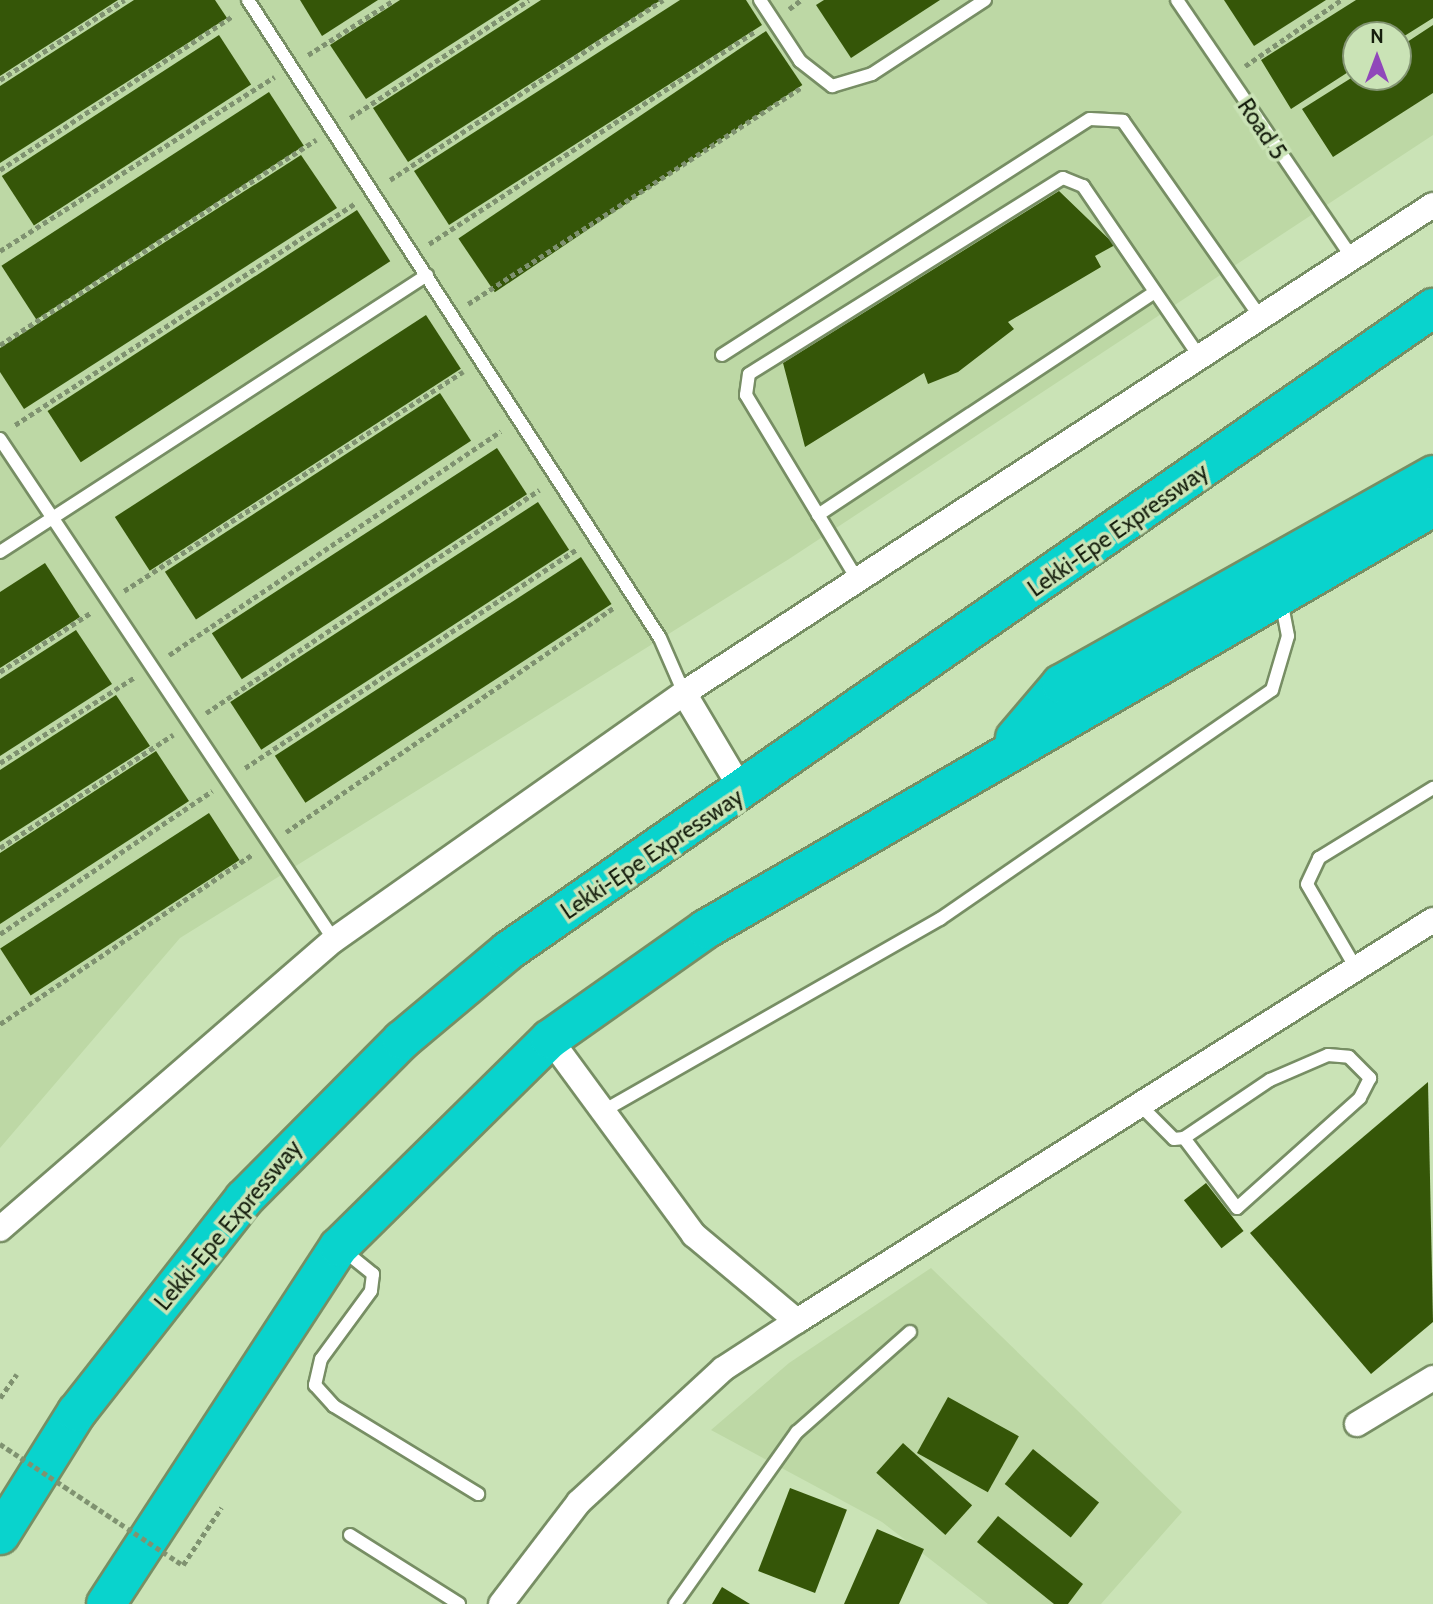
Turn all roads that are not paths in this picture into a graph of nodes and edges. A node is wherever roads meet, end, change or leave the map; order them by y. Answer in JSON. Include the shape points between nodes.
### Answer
{"nodes":[{"id":1,"x":760,"y":0,"type":"edge"},
{"id":2,"x":985,"y":0,"type":"edge"},
{"id":3,"x":1177,"y":0,"type":"edge"},
{"id":4,"x":249,"y":2,"type":"edge"},
{"id":5,"x":1433,"y":205,"type":"edge"},
{"id":6,"x":1351,"y":256,"type":"junction"},
{"id":7,"x":427,"y":275,"type":"junction"},
{"id":8,"x":1155,"y":292,"type":"junction"},
{"id":9,"x":1433,"y":308,"type":"edge"},
{"id":10,"x":1260,"y":317,"type":"junction"},
{"id":11,"x":1433,"y":335,"type":"edge"},
{"id":12,"x":722,"y":355,"type":"dead end"},
{"id":13,"x":1199,"y":356,"type":"junction"},
{"id":14,"x":1320,"y":389,"type":"junction"},
{"id":15,"x":0,"y":439,"type":"edge"},
{"id":16,"x":1433,"y":475,"type":"edge"},
{"id":17,"x":1433,"y":507,"type":"edge"},
{"id":18,"x":818,"y":515,"type":"junction"},
{"id":19,"x":52,"y":518,"type":"junction"},
{"id":20,"x":0,"y":552,"type":"edge"},
{"id":21,"x":858,"y":579,"type":"junction"},
{"id":22,"x":1280,"y":596,"type":"junction"},
{"id":23,"x":684,"y":692,"type":"junction"},
{"id":24,"x":996,"y":761,"type":"junction"},
{"id":25,"x":1433,"y":788,"type":"edge"},
{"id":26,"x":743,"y":792,"type":"junction"},
{"id":27,"x":1433,"y":920,"type":"edge"},
{"id":28,"x":334,"y":940,"type":"junction"},
{"id":29,"x":1357,"y":970,"type":"junction"},
{"id":30,"x":551,"y":1039,"type":"junction"},
{"id":31,"x":1139,"y":1104,"type":"junction"},
{"id":32,"x":605,"y":1110,"type":"junction"},
{"id":33,"x":1184,"y":1138,"type":"junction"},
{"id":34,"x":0,"y":1228,"type":"edge"},
{"id":35,"x":339,"y":1247,"type":"junction"},
{"id":36,"x":797,"y":1321,"type":"junction"},
{"id":37,"x":910,"y":1332,"type":"dead end"},
{"id":38,"x":1433,"y":1378,"type":"edge"},
{"id":39,"x":1357,"y":1424,"type":"dead end"},
{"id":40,"x":478,"y":1494,"type":"dead end"},
{"id":41,"x":0,"y":1535,"type":"edge"},
{"id":42,"x":350,"y":1535,"type":"dead end"},
{"id":43,"x":106,"y":1604,"type":"edge"},
{"id":44,"x":458,"y":1604,"type":"edge"},
{"id":45,"x":501,"y":1604,"type":"edge"},
{"id":46,"x":675,"y":1604,"type":"edge"}],
"edges":[{"from":1,"to":2,"type":"lane","via":[[816,79],[832,86],[872,74]]},
{"from":3,"to":6,"type":"lane","name":"Road 5"},
{"from":4,"to":7,"type":"lane"},
{"from":5,"to":6,"type":"street"},
{"from":6,"to":10,"type":"street"},
{"from":7,"to":19,"type":"lane"},
{"from":7,"to":23,"type":"lane","via":[[632,595]]},
{"from":8,"to":13,"type":"lane"},
{"from":8,"to":18,"type":"lane"},
{"from":8,"to":18,"type":"lane","via":[[1083,186],[1063,178],[749,374],[746,395]]},
{"from":9,"to":14,"type":"highway","name":"Lekki-Epe Expressway"},
{"from":10,"to":12,"type":"lane","via":[[1123,121],[1090,119]]},
{"from":10,"to":13,"type":"street"},
{"from":11,"to":14,"type":"highway"},
{"from":13,"to":21,"type":"street"},
{"from":14,"to":26,"type":"highway","name":"Lekki-Epe Expressway"},
{"from":15,"to":19,"type":"lane"},
{"from":16,"to":24,"type":"highway","via":[[1061,684]]},
{"from":17,"to":22,"type":"highway"},
{"from":18,"to":21,"type":"lane"},
{"from":19,"to":20,"type":"lane"},
{"from":19,"to":28,"type":"lane"},
{"from":21,"to":23,"type":"street"},
{"from":22,"to":24,"type":"highway"},
{"from":22,"to":32,"type":"lane","via":[[1288,636],[1272,691],[940,919]]},
{"from":23,"to":26,"type":"street"},
{"from":23,"to":28,"type":"street"},
{"from":24,"to":30,"type":"highway","via":[[706,929]]},
{"from":25,"to":29,"type":"lane","via":[[1319,858],[1307,884]]},
{"from":26,"to":41,"type":"highway","name":"Lekki-Epe Expressway","via":[[509,951],[342,1097],[244,1199],[133,1338]]},
{"from":27,"to":29,"type":"street"},
{"from":28,"to":34,"type":"street"},
{"from":29,"to":31,"type":"street"},
{"from":30,"to":32,"type":"street"},
{"from":30,"to":35,"type":"highway"},
{"from":31,"to":33,"type":"lane","via":[[1174,1139]]},
{"from":31,"to":36,"type":"street"},
{"from":32,"to":36,"type":"street","via":[[694,1235]]},
{"from":33,"to":33,"type":"lane","via":[[1237,1208],[1360,1098],[1370,1078],[1349,1057],[1328,1055],[1270,1080]]},
{"from":35,"to":40,"type":"lane","via":[[373,1274],[371,1291],[321,1359],[315,1385],[334,1406]]},
{"from":35,"to":43,"type":"highway"},
{"from":36,"to":45,"type":"street","via":[[723,1369],[597,1485],[530,1558]]},
{"from":37,"to":46,"type":"lane","via":[[797,1432]]},
{"from":38,"to":39,"type":"street"},
{"from":42,"to":44,"type":"lane"}]}
